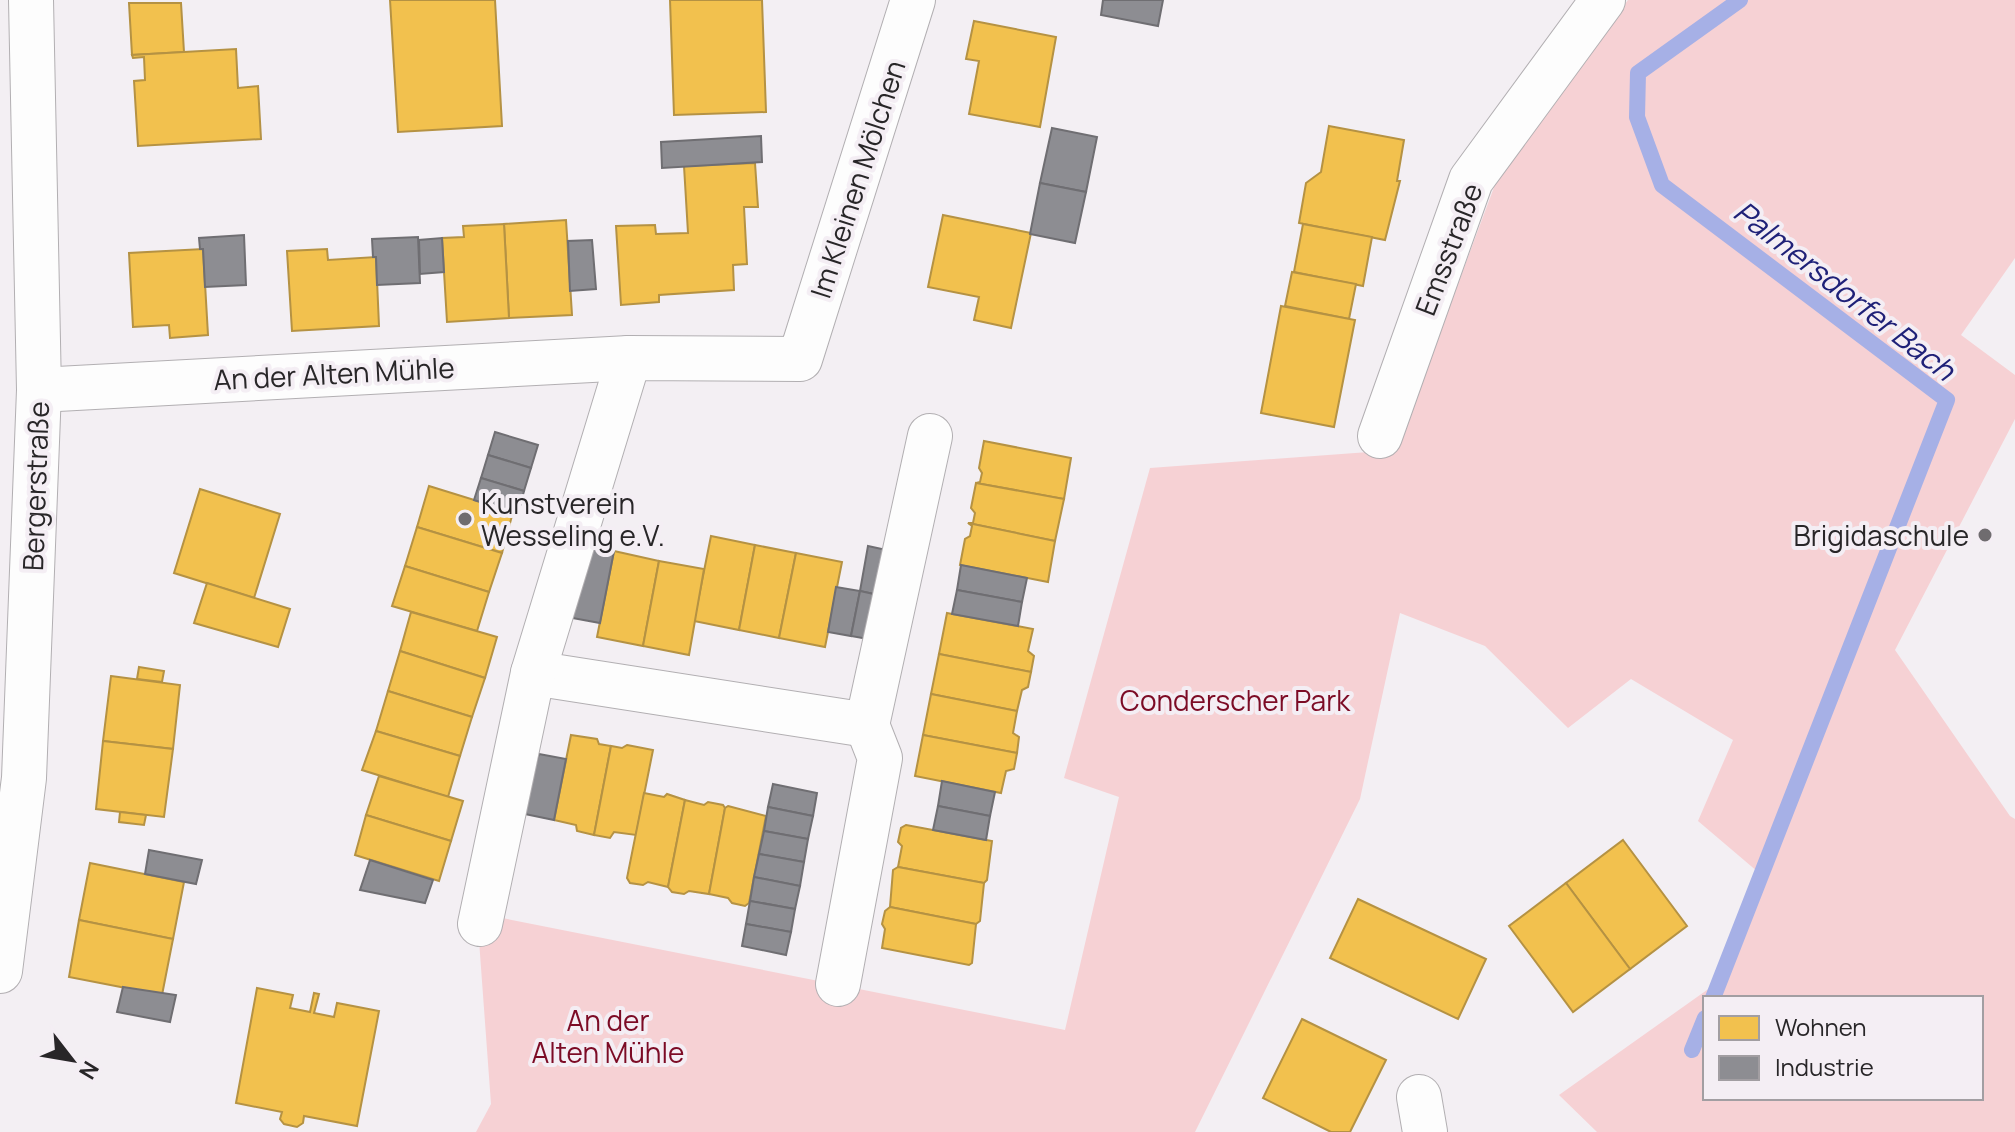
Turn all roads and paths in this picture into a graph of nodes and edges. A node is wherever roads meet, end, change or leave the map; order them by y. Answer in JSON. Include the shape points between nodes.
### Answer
{"nodes":[{"id":1,"x":31,"y":0,"type":"edge"},
{"id":2,"x":913,"y":0,"type":"edge"},
{"id":3,"x":1603,"y":0,"type":"edge"},
{"id":4,"x":629,"y":358,"type":"junction"},
{"id":5,"x":800,"y":359,"type":"joint"},
{"id":6,"x":39,"y":390,"type":"junction"},
{"id":7,"x":930,"y":436,"type":"dead end"},
{"id":8,"x":1380,"y":436,"type":"dead end"},
{"id":9,"x":533,"y":673,"type":"junction"},
{"id":10,"x":867,"y":725,"type":"junction"},
{"id":11,"x":5,"y":904,"type":"edge"},
{"id":12,"x":480,"y":924,"type":"dead end"},
{"id":13,"x":0,"y":971,"type":"edge"},
{"id":14,"x":838,"y":984,"type":"dead end"}],
"edges":[{"from":1,"to":6,"type":"street","name":"Bergerstraße"},
{"from":2,"to":5,"type":"street","name":"Im Kleinen Mölchen"},
{"from":3,"to":8,"type":"street","name":"Emsstraße","via":[[1471,180]]},
{"from":4,"to":5,"type":"street","name":"An der Alten Mühle"},
{"from":4,"to":6,"type":"street","name":"An der Alten Mühle"},
{"from":4,"to":9,"type":"street"},
{"from":6,"to":11,"type":"street","name":"Bergerstraße","via":[[24,778]]},
{"from":7,"to":10,"type":"street"},
{"from":9,"to":10,"type":"street"},
{"from":9,"to":12,"type":"street"},
{"from":10,"to":14,"type":"street","via":[[880,758]]},
{"from":11,"to":13,"type":"street","name":"Bergerstraße"}]}
